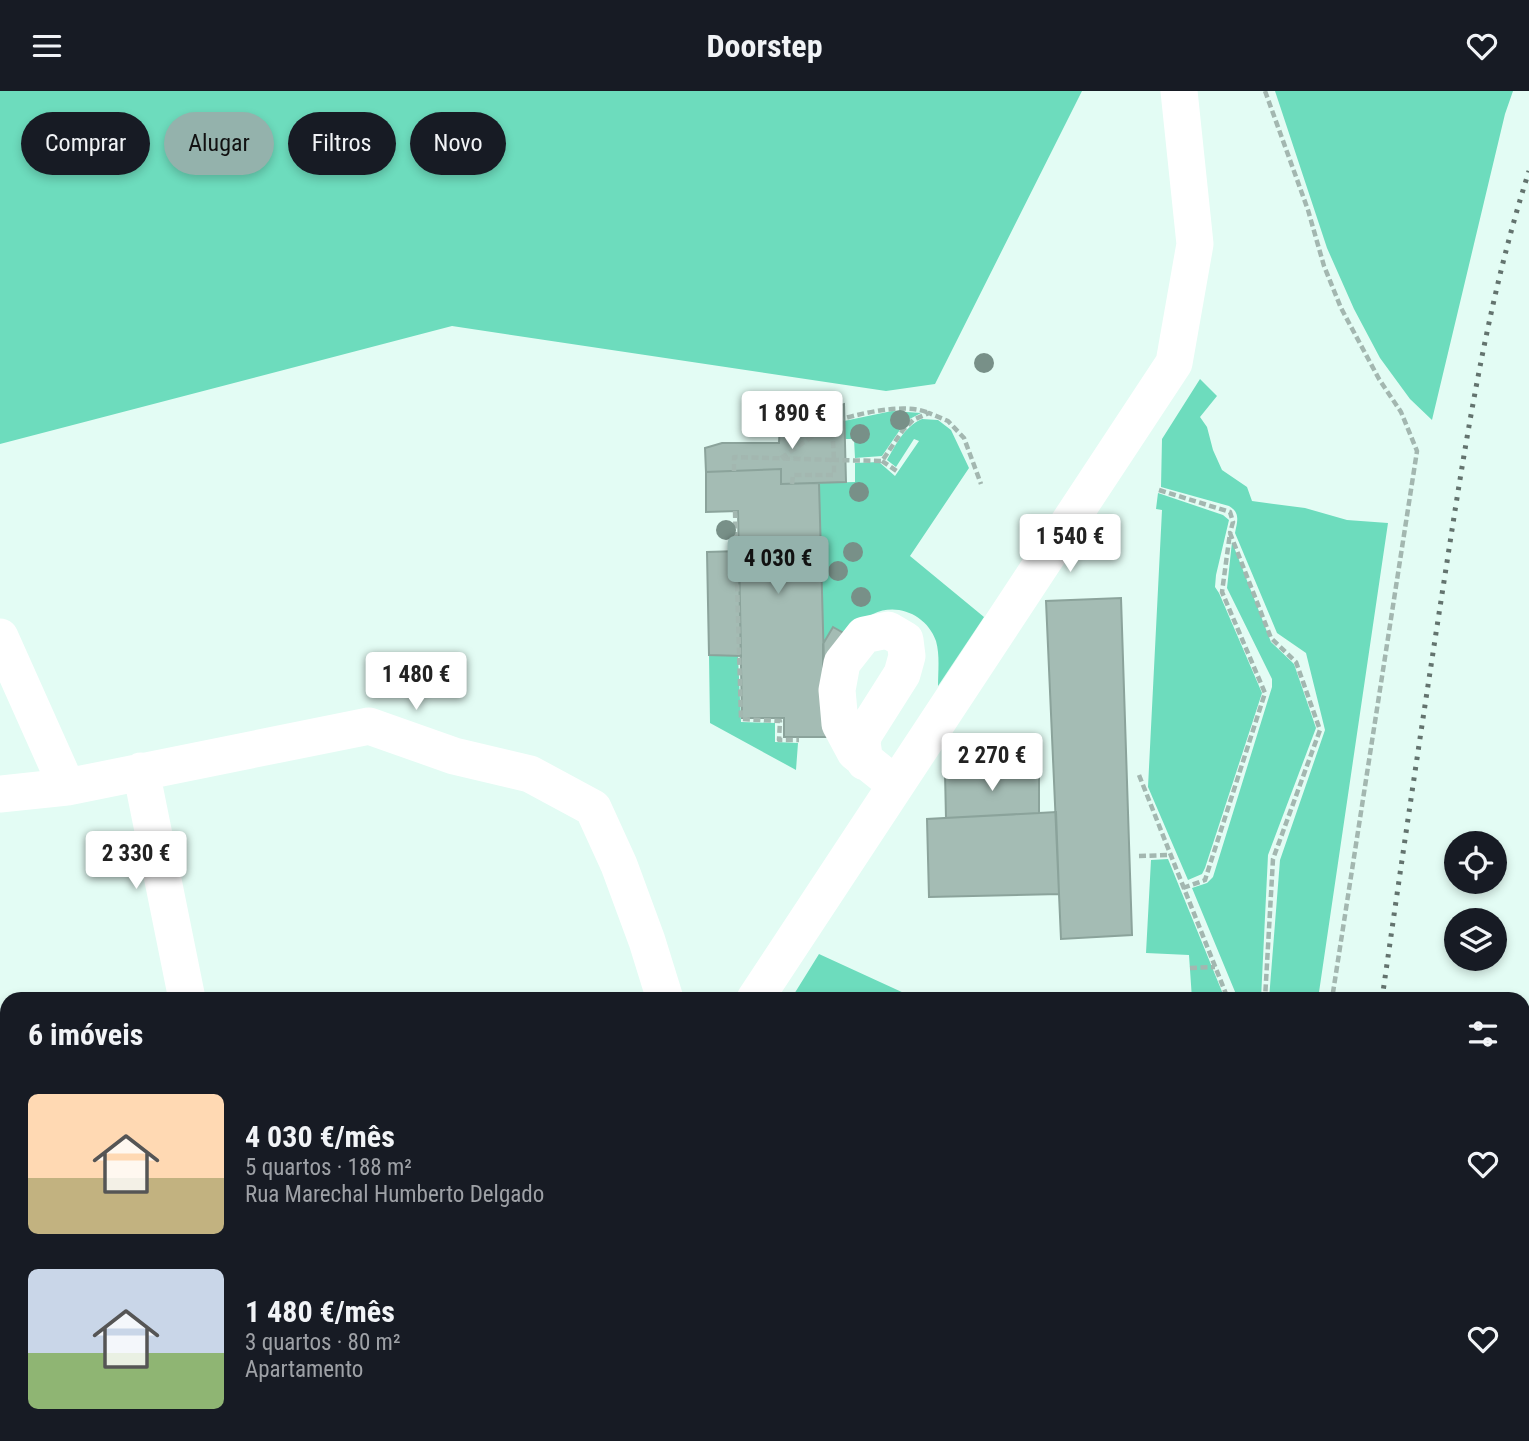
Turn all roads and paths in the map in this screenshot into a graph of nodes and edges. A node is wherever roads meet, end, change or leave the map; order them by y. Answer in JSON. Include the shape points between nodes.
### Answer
{"nodes":[{"id":1,"x":1179,"y":91,"type":"edge"},
{"id":2,"x":1265,"y":91,"type":"edge"},
{"id":3,"x":929,"y":413,"type":"junction"},
{"id":4,"x":832,"y":422,"type":"junction"},
{"id":5,"x":781,"y":458,"type":"junction"},
{"id":6,"x":834,"y":460,"type":"junction"},
{"id":7,"x":882,"y":461,"type":"junction"},
{"id":8,"x":734,"y":471,"type":"dead end"},
{"id":9,"x":898,"y":472,"type":"dead end"},
{"id":10,"x":792,"y":484,"type":"dead end"},
{"id":11,"x":981,"y":484,"type":"dead end"},
{"id":12,"x":1159,"y":490,"type":"dead end"},
{"id":13,"x":735,"y":511,"type":"dead end"},
{"id":14,"x":1230,"y":533,"type":"junction"},
{"id":15,"x":0,"y":637,"type":"edge"},
{"id":16,"x":799,"y":740,"type":"dead end"},
{"id":17,"x":865,"y":762,"type":"dead end"},
{"id":18,"x":141,"y":771,"type":"junction"},
{"id":19,"x":1139,"y":775,"type":"dead end"},
{"id":20,"x":66,"y":786,"type":"junction"},
{"id":21,"x":896,"y":786,"type":"junction"},
{"id":22,"x":0,"y":794,"type":"edge"},
{"id":23,"x":1170,"y":855,"type":"junction"},
{"id":24,"x":1139,"y":856,"type":"dead end"},
{"id":25,"x":1183,"y":888,"type":"junction"},
{"id":26,"x":1215,"y":967,"type":"junction"},
{"id":27,"x":1190,"y":968,"type":"dead end"},
{"id":28,"x":186,"y":992,"type":"edge"},
{"id":29,"x":663,"y":992,"type":"edge"},
{"id":30,"x":760,"y":992,"type":"edge"},
{"id":31,"x":1225,"y":992,"type":"edge"},
{"id":32,"x":1265,"y":992,"type":"edge"},
{"id":33,"x":1333,"y":992,"type":"edge"}],
"edges":[{"from":1,"to":21,"type":"street","via":[[1195,244],[1174,363]]},
{"from":2,"to":33,"type":"path","via":[[1341,308],[1401,412],[1416,451]]},
{"from":3,"to":4,"type":"path","via":[[887,409]]},
{"from":3,"to":7,"type":"path","via":[[903,430]]},
{"from":3,"to":11,"type":"path","via":[[948,421],[964,438]]},
{"from":4,"to":5,"type":"path"},
{"from":4,"to":6,"type":"path"},
{"from":5,"to":6,"type":"path"},
{"from":5,"to":8,"type":"path","via":[[734,457]]},
{"from":6,"to":7,"type":"path"},
{"from":6,"to":10,"type":"path","via":[[834,475],[793,475]]},
{"from":7,"to":9,"type":"path"},
{"from":12,"to":14,"type":"path","via":[[1230,512]]},
{"from":13,"to":16,"type":"path","via":[[741,719],[780,721],[779,740]]},
{"from":14,"to":25,"type":"path","via":[[1222,592],[1265,693],[1205,880]]},
{"from":14,"to":32,"type":"path","via":[[1271,638],[1296,662],[1320,730],[1273,859]]},
{"from":15,"to":20,"type":"street"},
{"from":17,"to":21,"type":"street"},
{"from":18,"to":20,"type":"street"},
{"from":18,"to":28,"type":"street"},
{"from":18,"to":29,"type":"street","via":[[369,726],[454,756],[530,774],[593,808],[619,865]]},
{"from":19,"to":23,"type":"path"},
{"from":20,"to":22,"type":"street"},
{"from":21,"to":30,"type":"street"},
{"from":23,"to":24,"type":"path"},
{"from":23,"to":25,"type":"path"},
{"from":25,"to":26,"type":"path"},
{"from":26,"to":27,"type":"path"},
{"from":26,"to":31,"type":"path"}]}
